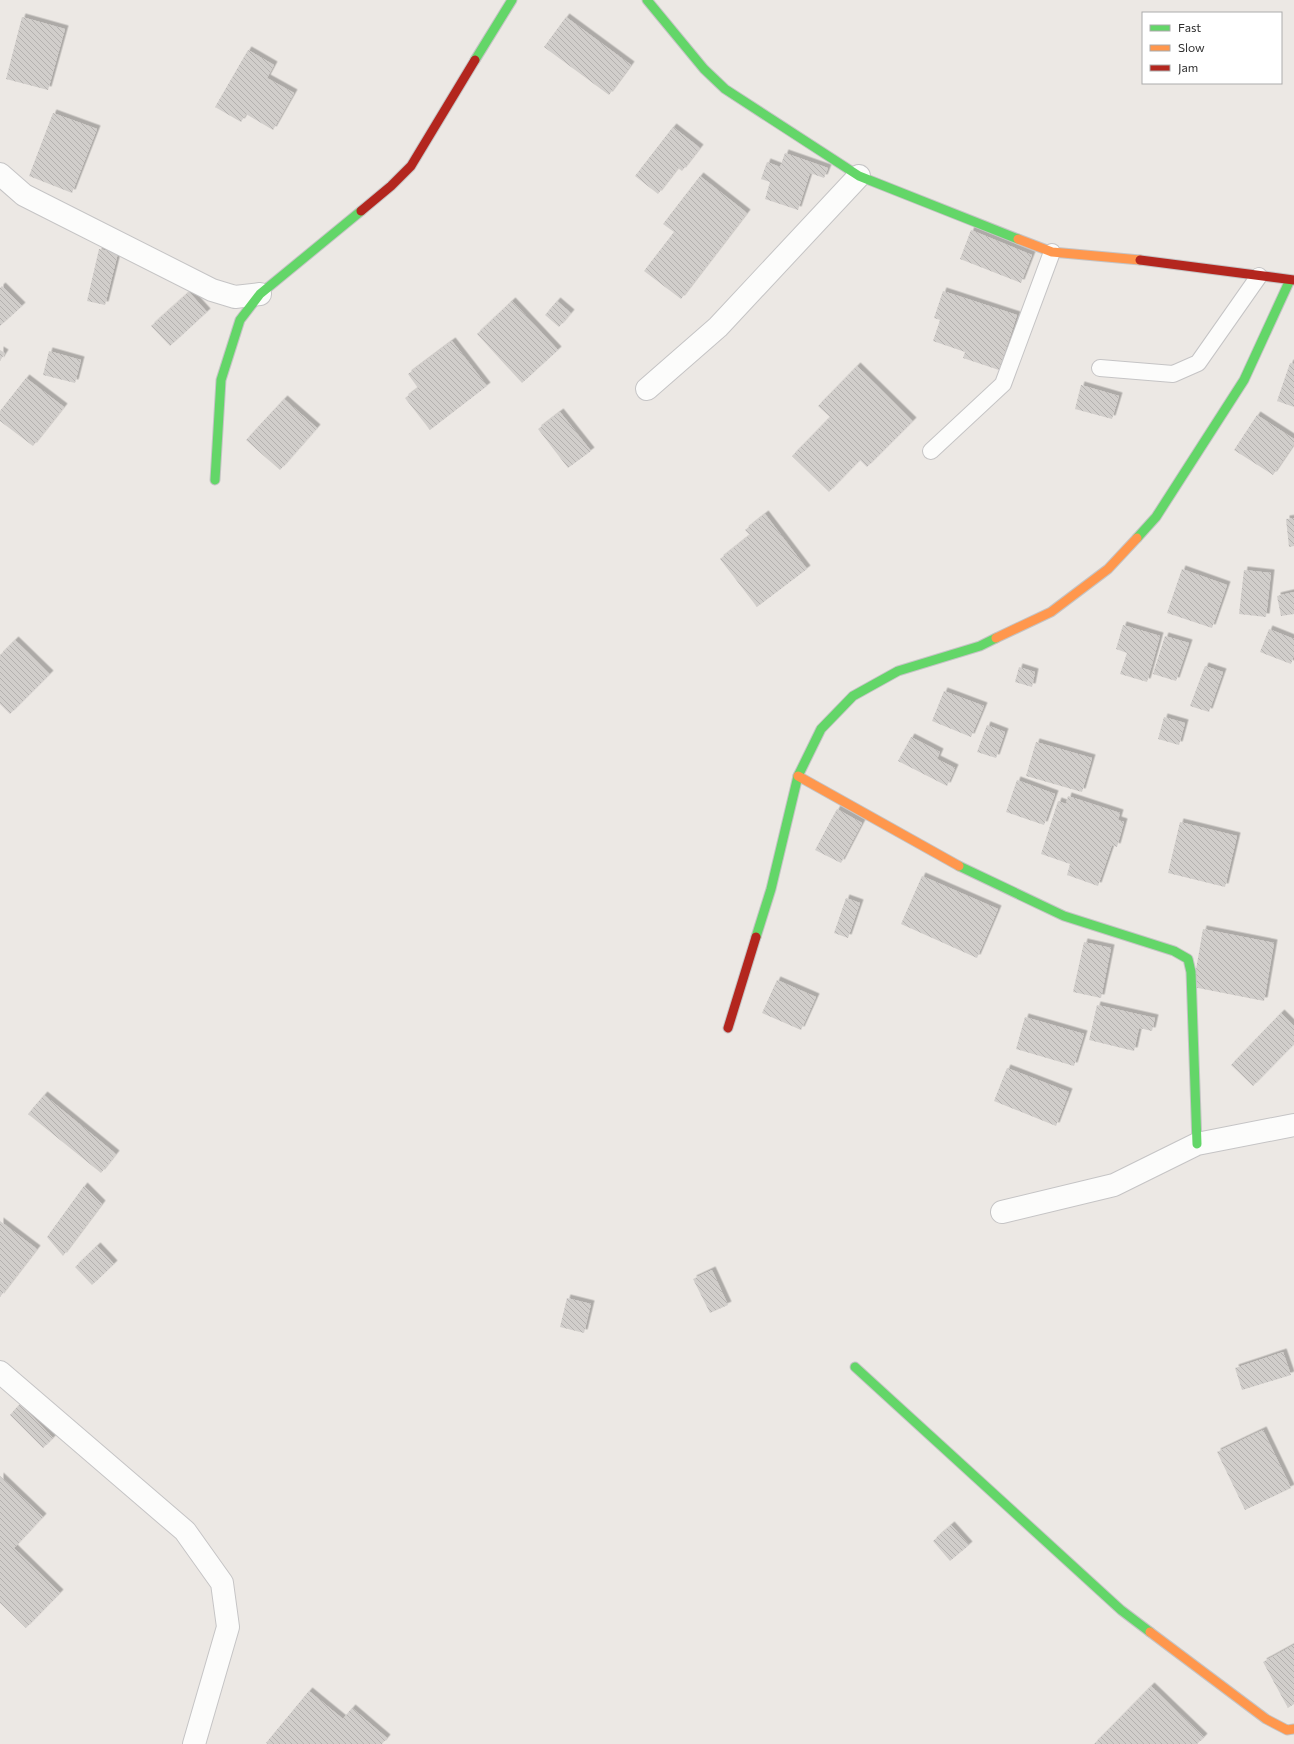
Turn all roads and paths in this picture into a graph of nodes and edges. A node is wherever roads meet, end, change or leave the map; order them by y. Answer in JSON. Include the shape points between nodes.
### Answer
{"nodes":[{"id":1,"x":512,"y":0,"type":"edge"},
{"id":2,"x":647,"y":0,"type":"edge"},
{"id":3,"x":0,"y":174,"type":"edge"},
{"id":4,"x":859,"y":176,"type":"junction"},
{"id":5,"x":1052,"y":252,"type":"junction"},
{"id":6,"x":1259,"y":276,"type":"junction"},
{"id":7,"x":1292,"y":280,"type":"edge"},
{"id":8,"x":260,"y":294,"type":"junction"},
{"id":9,"x":1100,"y":368,"type":"dead end"},
{"id":10,"x":646,"y":390,"type":"dead end"},
{"id":11,"x":931,"y":451,"type":"dead end"},
{"id":12,"x":215,"y":480,"type":"dead end"},
{"id":13,"x":798,"y":776,"type":"junction"},
{"id":14,"x":728,"y":1028,"type":"dead end"},
{"id":15,"x":1294,"y":1125,"type":"edge"},
{"id":16,"x":1197,"y":1144,"type":"junction"},
{"id":17,"x":1002,"y":1212,"type":"dead end"},
{"id":18,"x":855,"y":1367,"type":"dead end"},
{"id":19,"x":0,"y":1372,"type":"edge"},
{"id":20,"x":1294,"y":1729,"type":"edge"},
{"id":21,"x":194,"y":1744,"type":"edge"}],
"edges":[{"from":1,"to":8,"type":"street","via":[[411,166],[391,186]]},
{"from":2,"to":4,"type":"street","via":[[704,69],[725,90]]},
{"from":3,"to":8,"type":"street","via":[[24,195],[212,290],[235,297]]},
{"from":4,"to":5,"type":"street"},
{"from":4,"to":10,"type":"street","via":[[718,327]]},
{"from":5,"to":6,"type":"street","via":[[1148,261]]},
{"from":5,"to":11,"type":"lane","via":[[1003,384]]},
{"from":6,"to":7,"type":"street"},
{"from":6,"to":9,"type":"lane","via":[[1198,363],[1173,374]]},
{"from":7,"to":13,"type":"street","via":[[1244,380],[1156,517],[1108,570],[1051,612],[980,646],[898,671],[853,696],[821,729]]},
{"from":8,"to":12,"type":"street","via":[[240,320],[220,380]]},
{"from":13,"to":14,"type":"street","via":[[771,889]]},
{"from":13,"to":16,"type":"street","via":[[953,863],[1064,916],[1174,951],[1188,959],[1191,972]]},
{"from":15,"to":16,"type":"street"},
{"from":16,"to":17,"type":"street","via":[[1114,1185]]},
{"from":18,"to":20,"type":"street","via":[[1120,1610],[1266,1719],[1287,1730]]},
{"from":19,"to":21,"type":"street","via":[[185,1531],[222,1583],[228,1626]]}]}
